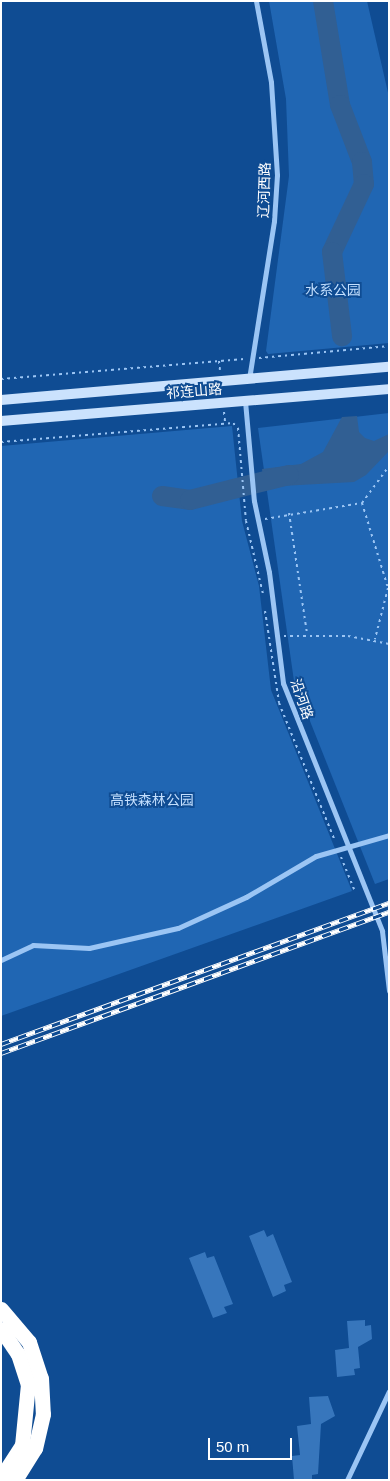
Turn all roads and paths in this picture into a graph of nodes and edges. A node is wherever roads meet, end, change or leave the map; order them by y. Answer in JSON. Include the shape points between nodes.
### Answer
{"nodes":[{"id":1,"x":256,"y":1,"type":"edge"},
{"id":2,"x":389,"y":346,"type":"edge"},
{"id":3,"x":252,"y":358,"type":"junction"},
{"id":4,"x":389,"y":367,"type":"edge"},
{"id":5,"x":1,"y":379,"type":"edge"},
{"id":6,"x":249,"y":379,"type":"junction"},
{"id":7,"x":389,"y":389,"type":"edge"},
{"id":8,"x":1,"y":400,"type":"edge"},
{"id":9,"x":245,"y":401,"type":"junction"},
{"id":10,"x":1,"y":422,"type":"edge"},
{"id":11,"x":238,"y":428,"type":"dead end"},
{"id":12,"x":1,"y":442,"type":"edge"},
{"id":13,"x":389,"y":466,"type":"edge"},
{"id":14,"x":362,"y":504,"type":"junction"},
{"id":15,"x":289,"y":513,"type":"junction"},
{"id":16,"x":257,"y":521,"type":"junction"},
{"id":17,"x":307,"y":634,"type":"junction"},
{"id":18,"x":277,"y":636,"type":"junction"},
{"id":19,"x":375,"y":639,"type":"junction"},
{"id":20,"x":389,"y":644,"type":"edge"},
{"id":21,"x":389,"y":835,"type":"edge"},
{"id":22,"x":348,"y":844,"type":"junction"},
{"id":23,"x":1,"y":960,"type":"edge"},
{"id":24,"x":389,"y":991,"type":"edge"},
{"id":25,"x":1,"y":1309,"type":"edge"},
{"id":26,"x":1,"y":1329,"type":"edge"},
{"id":27,"x":389,"y":1391,"type":"edge"},
{"id":28,"x":1,"y":1477,"type":"edge"},
{"id":29,"x":15,"y":1480,"type":"edge"},
{"id":30,"x":347,"y":1480,"type":"edge"}],
"edges":[{"from":1,"to":3,"type":"street","name":"辽河西路","via":[[271,82],[277,175],[274,221]]},
{"from":2,"to":3,"type":"path"},
{"from":3,"to":5,"type":"path"},
{"from":3,"to":6,"type":"street","name":"辽河西路"},
{"from":4,"to":6,"type":"main road","name":"祁连山路"},
{"from":6,"to":8,"type":"main road","name":"祁连山路"},
{"from":7,"to":9,"type":"main road","name":"祁连山路"},
{"from":9,"to":10,"type":"main road","name":"祁连山路"},
{"from":9,"to":16,"type":"street","name":"沿河路"},
{"from":11,"to":12,"type":"path","via":[[225,422]]},
{"from":13,"to":14,"type":"path"},
{"from":14,"to":15,"type":"path"},
{"from":14,"to":19,"type":"path","via":[[388,588]]},
{"from":15,"to":16,"type":"path"},
{"from":15,"to":17,"type":"path"},
{"from":16,"to":18,"type":"street","name":"沿河路","via":[[270,572]]},
{"from":17,"to":18,"type":"path"},
{"from":17,"to":19,"type":"path"},
{"from":18,"to":22,"type":"street","name":"沿河路","via":[[283,683]]},
{"from":19,"to":20,"type":"path"},
{"from":21,"to":22,"type":"street"},
{"from":22,"to":23,"type":"street","via":[[301,862],[246,897],[178,928],[89,948],[33,945]]},
{"from":22,"to":24,"type":"street","name":"沿河路","via":[[387,946]]},
{"from":25,"to":29,"type":"highway","via":[[29,1342],[42,1378],[43,1414],[35,1448]]},
{"from":26,"to":28,"type":"highway","via":[[18,1354],[28,1384],[22,1445]]},
{"from":27,"to":30,"type":"street"}]}
